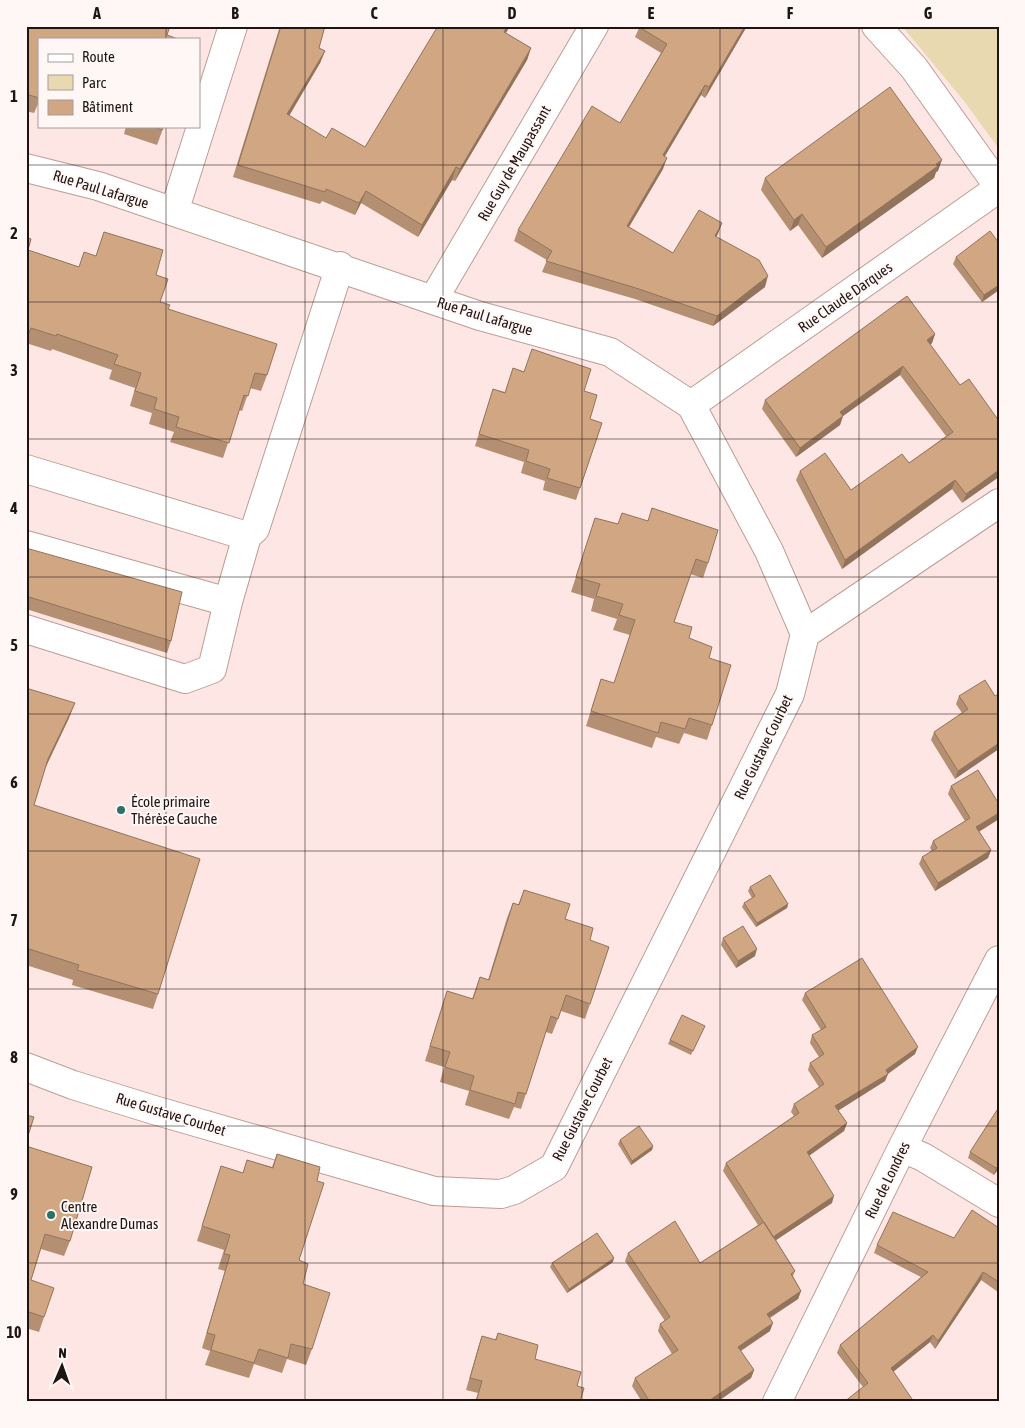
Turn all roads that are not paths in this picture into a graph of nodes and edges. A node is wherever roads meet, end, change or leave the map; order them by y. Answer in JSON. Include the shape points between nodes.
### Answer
{"nodes":[{"id":1,"x":233,"y":26,"type":"edge"},
{"id":2,"x":594,"y":26,"type":"edge"},
{"id":3,"x":876,"y":26,"type":"edge"},
{"id":4,"x":26,"y":168,"type":"edge"},
{"id":5,"x":999,"y":187,"type":"edge"},
{"id":6,"x":174,"y":212,"type":"junction"},
{"id":7,"x":340,"y":266,"type":"junction"},
{"id":8,"x":433,"y":300,"type":"junction"},
{"id":9,"x":691,"y":405,"type":"junction"},
{"id":10,"x":26,"y":468,"type":"edge"},
{"id":11,"x":999,"y":504,"type":"edge"},
{"id":12,"x":247,"y":536,"type":"junction"},
{"id":13,"x":26,"y":545,"type":"edge"},
{"id":14,"x":228,"y":602,"type":"junction"},
{"id":15,"x":26,"y":629,"type":"edge"},
{"id":16,"x":805,"y":634,"type":"junction"},
{"id":17,"x":999,"y":960,"type":"edge"},
{"id":18,"x":26,"y":1067,"type":"edge"},
{"id":19,"x":902,"y":1148,"type":"junction"},
{"id":20,"x":999,"y":1203,"type":"edge"},
{"id":21,"x":777,"y":1402,"type":"edge"}],
"edges":[{"from":1,"to":6,"type":"street"},
{"from":2,"to":8,"type":"street","name":"Rue Guy de Maupassant"},
{"from":3,"to":5,"type":"street","via":[[914,68]]},
{"from":4,"to":6,"type":"street","name":"Rue Paul Lafargue","via":[[98,186]]},
{"from":5,"to":9,"type":"street","name":"Rue Claude Darques"},
{"from":6,"to":7,"type":"street","name":"Rue Paul Lafargue"},
{"from":7,"to":8,"type":"street","name":"Rue Paul Lafargue"},
{"from":7,"to":12,"type":"street","via":[[255,529]]},
{"from":8,"to":9,"type":"street","name":"Rue Paul Lafargue","via":[[610,352]]},
{"from":9,"to":16,"type":"street","name":"Rue Paul Lafargue","via":[[769,551]]},
{"from":10,"to":12,"type":"street"},
{"from":11,"to":16,"type":"street"},
{"from":12,"to":14,"type":"street"},
{"from":13,"to":14,"type":"street"},
{"from":14,"to":15,"type":"street","via":[[212,669],[185,679]]},
{"from":16,"to":18,"type":"street","name":"Rue Gustave Courbet","via":[[790,694],[554,1167],[514,1190],[501,1194],[434,1191],[154,1110]]},
{"from":17,"to":19,"type":"street","name":"Rue de Londres"},
{"from":19,"to":20,"type":"street","via":[[923,1157]]},
{"from":19,"to":21,"type":"street","name":"Rue de Londres"}]}
